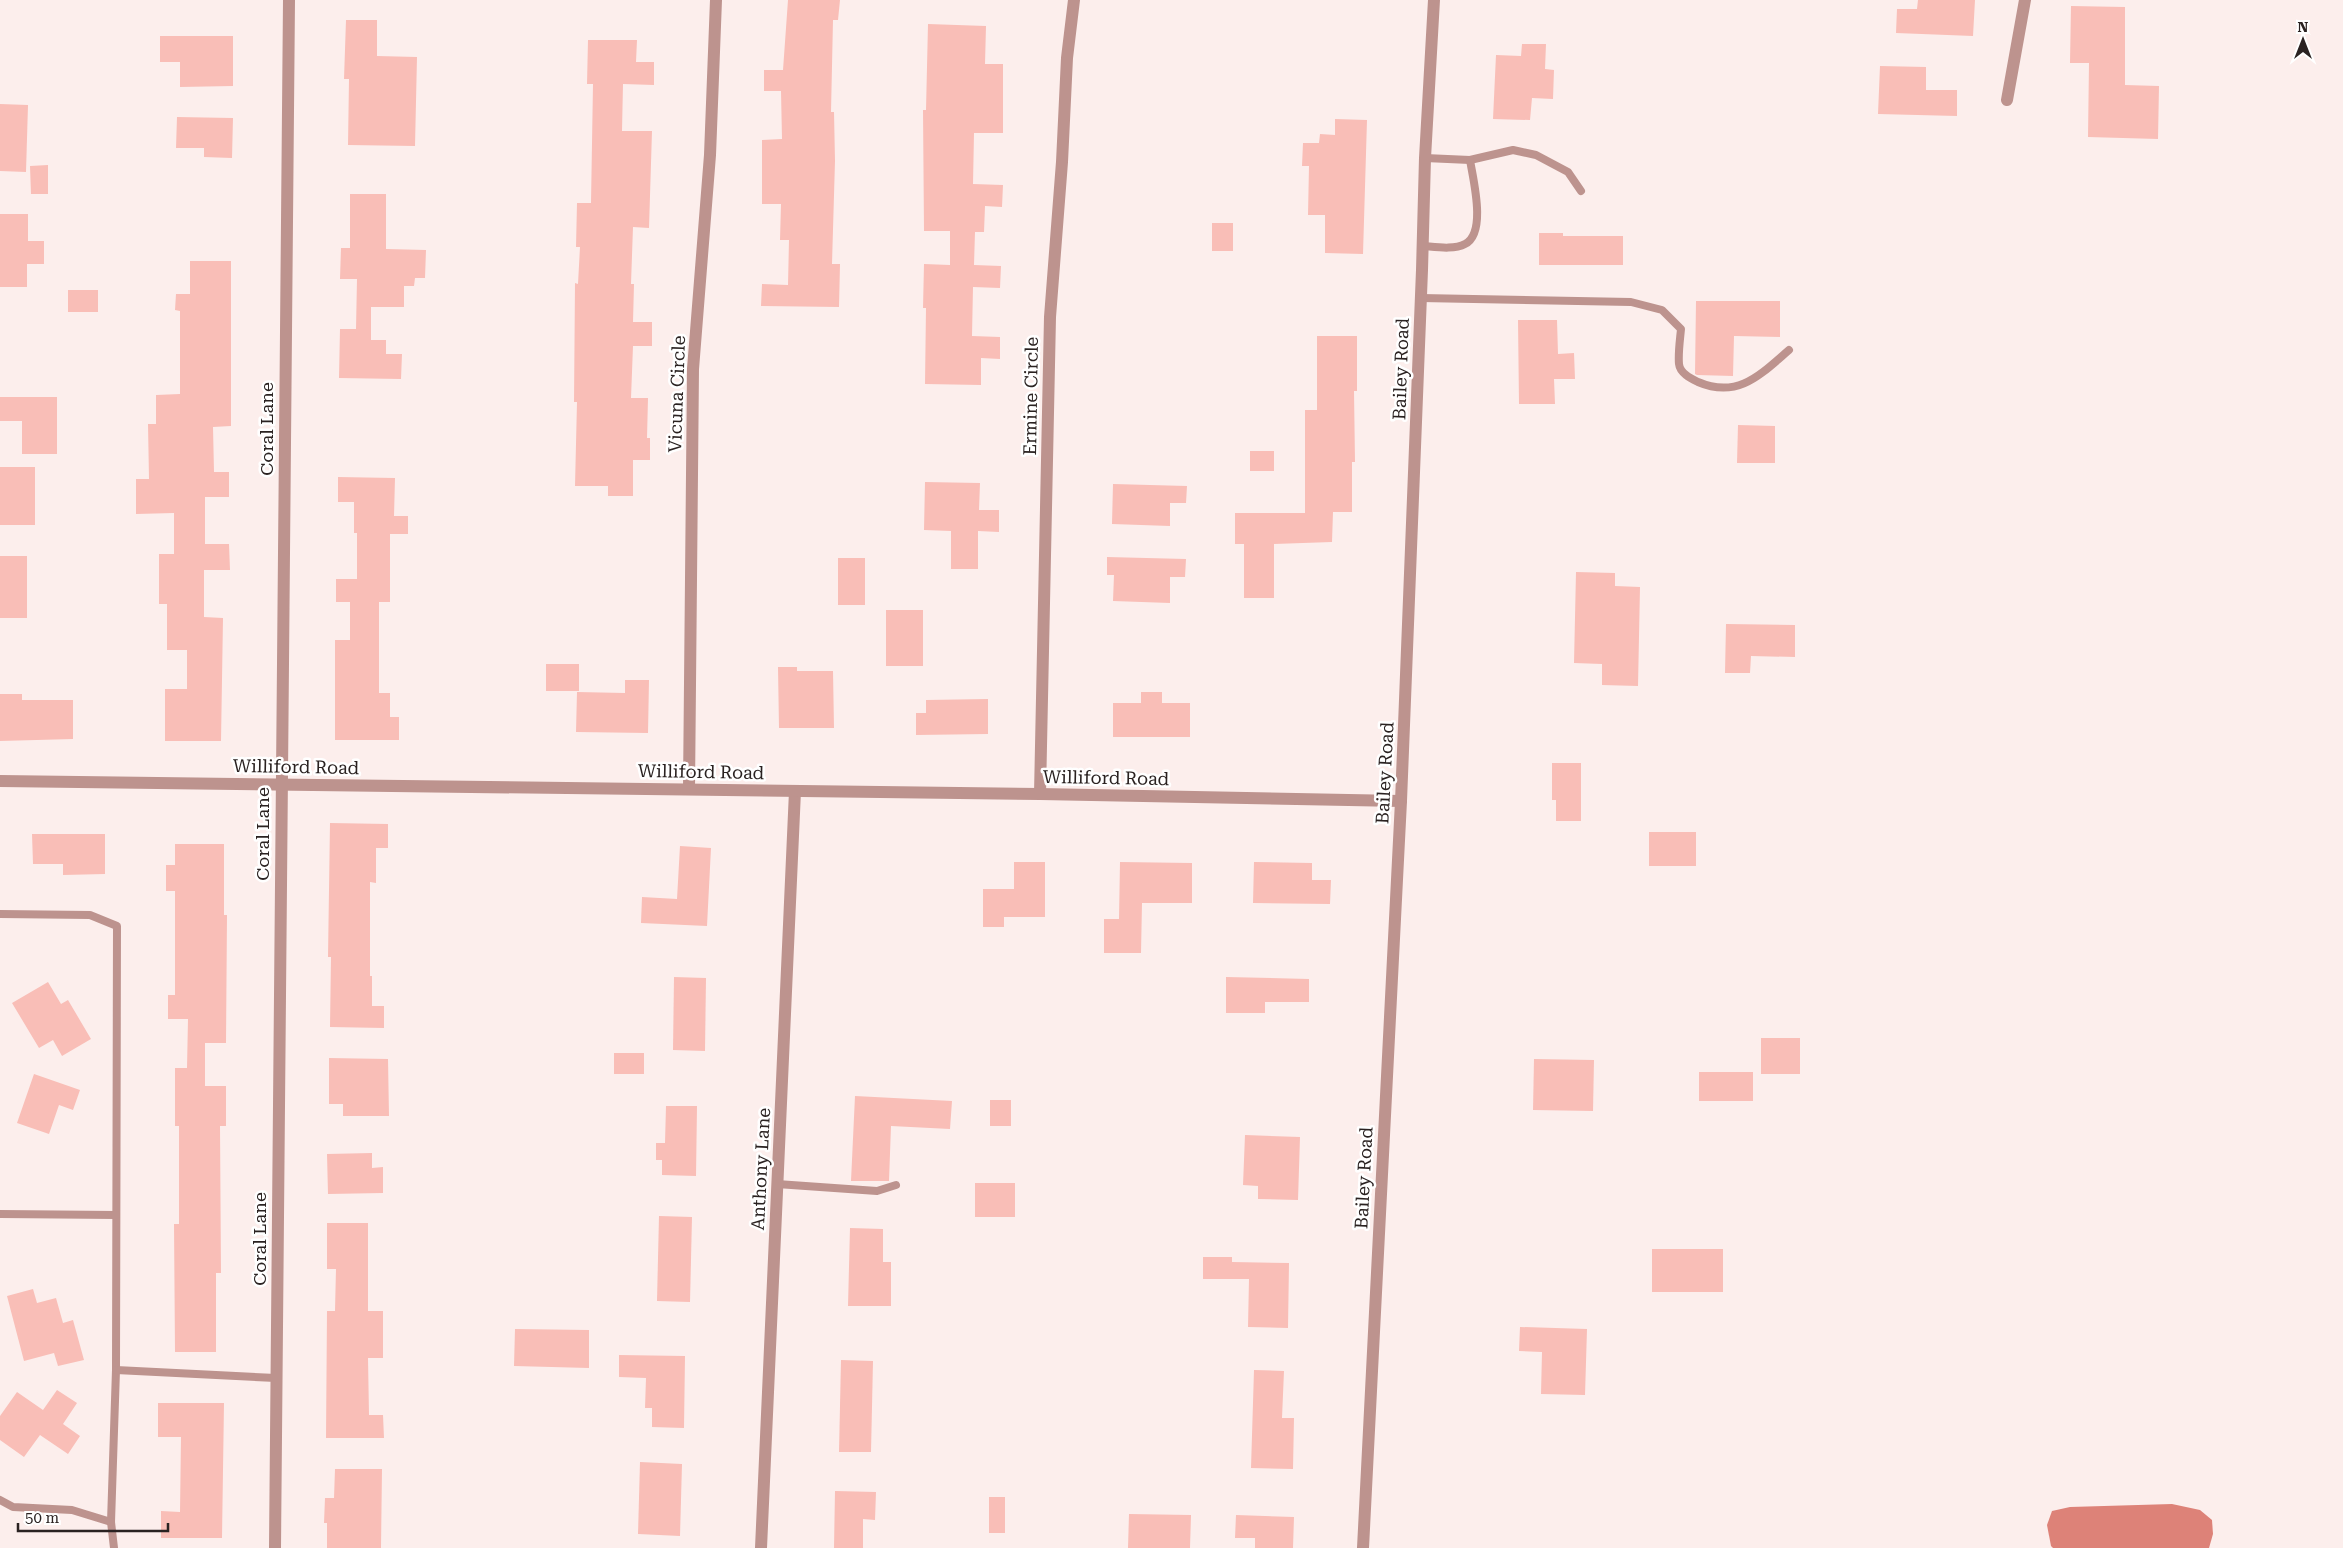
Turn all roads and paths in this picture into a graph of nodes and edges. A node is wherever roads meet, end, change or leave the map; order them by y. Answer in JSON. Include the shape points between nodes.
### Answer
{"nodes":[{"id":1,"x":288,"y":0,"type":"edge"},
{"id":2,"x":716,"y":0,"type":"edge"},
{"id":3,"x":1074,"y":0,"type":"edge"},
{"id":4,"x":1434,"y":0,"type":"edge"},
{"id":5,"x":2025,"y":0,"type":"edge"},
{"id":6,"x":2007,"y":100,"type":"dead end"},
{"id":7,"x":1425,"y":158,"type":"junction"},
{"id":8,"x":1470,"y":160,"type":"junction"},
{"id":9,"x":1581,"y":191,"type":"dead end"},
{"id":10,"x":1423,"y":246,"type":"junction"},
{"id":11,"x":1421,"y":298,"type":"junction"},
{"id":12,"x":1789,"y":350,"type":"dead end"},
{"id":13,"x":0,"y":781,"type":"edge"},
{"id":14,"x":281,"y":784,"type":"junction"},
{"id":15,"x":689,"y":789,"type":"junction"},
{"id":16,"x":795,"y":791,"type":"junction"},
{"id":17,"x":1040,"y":794,"type":"junction"},
{"id":18,"x":1401,"y":801,"type":"junction"},
{"id":19,"x":0,"y":914,"type":"edge"},
{"id":20,"x":778,"y":1184,"type":"junction"},
{"id":21,"x":896,"y":1185,"type":"dead end"},
{"id":22,"x":0,"y":1214,"type":"edge"},
{"id":23,"x":116,"y":1215,"type":"junction"},
{"id":24,"x":116,"y":1370,"type":"junction"},
{"id":25,"x":276,"y":1378,"type":"junction"},
{"id":26,"x":0,"y":1500,"type":"edge"},
{"id":27,"x":111,"y":1522,"type":"junction"},
{"id":28,"x":114,"y":1548,"type":"edge"},
{"id":29,"x":275,"y":1548,"type":"edge"},
{"id":30,"x":761,"y":1548,"type":"edge"},
{"id":31,"x":1363,"y":1548,"type":"edge"}],
"edges":[{"from":1,"to":14,"type":"street","name":"Coral Lane"},
{"from":2,"to":15,"type":"street","name":"Vicuna Circle","via":[[710,155],[693,369]]},
{"from":3,"to":17,"type":"street","name":"Ermine Circle","via":[[1067,58],[1050,317]]},
{"from":4,"to":7,"type":"street","name":"Bailey Road"},
{"from":5,"to":6,"type":"street"},
{"from":7,"to":8,"type":"lane"},
{"from":7,"to":10,"type":"street","name":"Bailey Road"},
{"from":8,"to":9,"type":"lane","via":[[1513,150],[1536,155],[1568,172]]},
{"from":8,"to":10,"type":"lane","via":[[1477,202],[1473,238],[1465,245]]},
{"from":10,"to":11,"type":"street","name":"Bailey Road"},
{"from":11,"to":12,"type":"lane","via":[[1631,302],[1662,310],[1681,329],[1679,366],[1688,378],[1708,386],[1737,388]]},
{"from":11,"to":18,"type":"street","name":"Bailey Road"},
{"from":13,"to":14,"type":"street","name":"Williford Road"},
{"from":14,"to":15,"type":"street","name":"Williford Road"},
{"from":14,"to":25,"type":"street","name":"Coral Lane"},
{"from":15,"to":16,"type":"street","name":"Williford Road"},
{"from":16,"to":17,"type":"street","name":"Williford Road"},
{"from":16,"to":20,"type":"street","name":"Anthony Lane"},
{"from":17,"to":18,"type":"street","name":"Williford Road"},
{"from":18,"to":31,"type":"street","name":"Bailey Road"},
{"from":19,"to":23,"type":"lane","via":[[90,915],[117,926]]},
{"from":20,"to":21,"type":"lane","via":[[877,1191]]},
{"from":20,"to":30,"type":"street","name":"Anthony Lane"},
{"from":22,"to":23,"type":"lane"},
{"from":23,"to":24,"type":"lane"},
{"from":24,"to":25,"type":"lane"},
{"from":24,"to":27,"type":"lane"},
{"from":25,"to":29,"type":"street","name":"Coral Lane"},
{"from":26,"to":27,"type":"lane","via":[[13,1507],[72,1510]]},
{"from":27,"to":28,"type":"lane"}]}
